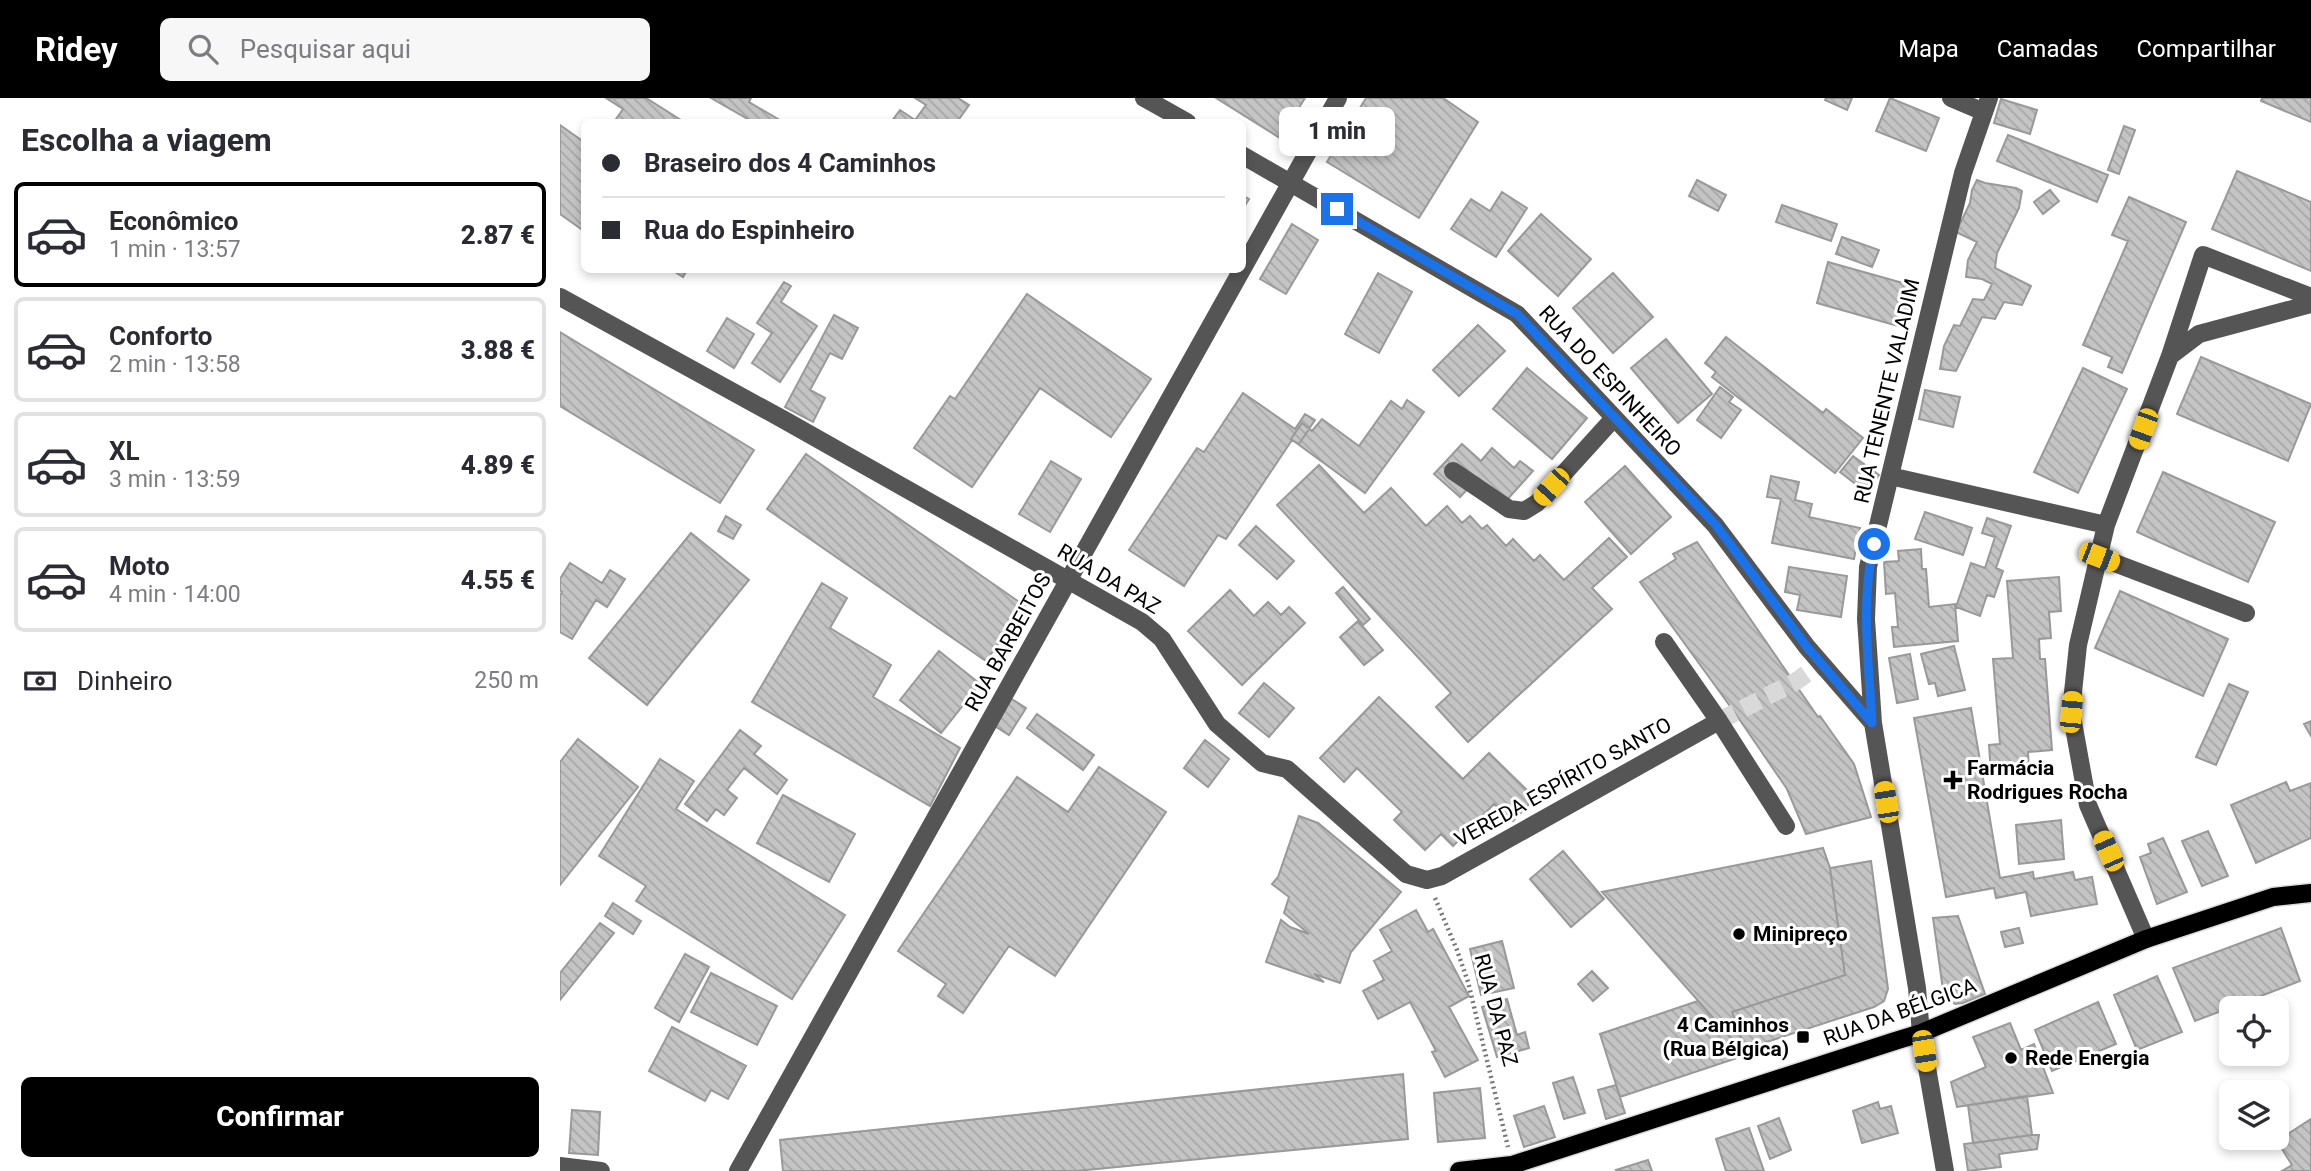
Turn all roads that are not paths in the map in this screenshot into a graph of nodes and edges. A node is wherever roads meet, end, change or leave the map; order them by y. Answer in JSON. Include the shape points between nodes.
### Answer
{"nodes":[{"id":1,"x":1144,"y":98,"type":"edge"},
{"id":2,"x":1338,"y":98,"type":"edge"},
{"id":3,"x":1951,"y":98,"type":"edge"},
{"id":4,"x":1986,"y":105,"type":"edge"},
{"id":5,"x":1182,"y":119,"type":"edge"},
{"id":6,"x":1246,"y":157,"type":"edge"},
{"id":7,"x":1292,"y":183,"type":"junction"},
{"id":8,"x":1246,"y":265,"type":"edge"},
{"id":9,"x":1241,"y":273,"type":"edge"},
{"id":10,"x":560,"y":297,"type":"edge"},
{"id":11,"x":2311,"y":297,"type":"edge"},
{"id":12,"x":2311,"y":304,"type":"edge"},
{"id":13,"x":2170,"y":356,"type":"junction"},
{"id":14,"x":1614,"y":418,"type":"junction"},
{"id":15,"x":1452,"y":471,"type":"dead end"},
{"id":16,"x":1891,"y":476,"type":"junction"},
{"id":17,"x":2106,"y":525,"type":"junction"},
{"id":18,"x":2099,"y":557,"type":"junction"},
{"id":19,"x":1069,"y":580,"type":"junction"},
{"id":20,"x":2246,"y":613,"type":"dead end"},
{"id":21,"x":1664,"y":642,"type":"dead end"},
{"id":22,"x":1719,"y":721,"type":"junction"},
{"id":23,"x":1872,"y":723,"type":"junction"},
{"id":24,"x":1786,"y":826,"type":"dead end"},
{"id":25,"x":1427,"y":880,"type":"joint"},
{"id":26,"x":2311,"y":893,"type":"edge"},
{"id":27,"x":2146,"y":939,"type":"junction"},
{"id":28,"x":1921,"y":1033,"type":"junction"},
{"id":29,"x":560,"y":1166,"type":"edge"},
{"id":30,"x":601,"y":1171,"type":"edge"},
{"id":31,"x":738,"y":1171,"type":"edge"},
{"id":32,"x":1459,"y":1171,"type":"edge"},
{"id":33,"x":1945,"y":1171,"type":"edge"}],
"edges":[{"from":1,"to":5,"type":"street"},
{"from":2,"to":7,"type":"street","name":"RUA BARBEITOS"},
{"from":3,"to":4,"type":"street"},
{"from":4,"to":16,"type":"street","name":"RUA TENENTE VALADIM","via":[[1963,173]]},
{"from":6,"to":7,"type":"street","name":"RUA DO ESPINHEIRO"},
{"from":7,"to":8,"type":"street","name":"RUA BARBEITOS"},
{"from":7,"to":14,"type":"street","name":"RUA DO ESPINHEIRO","via":[[1517,314]]},
{"from":9,"to":19,"type":"street","name":"RUA BARBEITOS"},
{"from":10,"to":19,"type":"street","name":"RUA DA PAZ"},
{"from":11,"to":13,"type":"street","via":[[2203,255]]},
{"from":12,"to":13,"type":"street","via":[[2199,334]]},
{"from":13,"to":17,"type":"street"},
{"from":14,"to":15,"type":"street","via":[[1537,503],[1524,511],[1509,509]]},
{"from":14,"to":23,"type":"street","name":"RUA DO ESPINHEIRO","via":[[1715,524],[1807,647]]},
{"from":16,"to":17,"type":"street"},
{"from":16,"to":23,"type":"street","name":"RUA TENENTE VALADIM","via":[[1868,567]]},
{"from":17,"to":18,"type":"street"},
{"from":18,"to":20,"type":"street"},
{"from":18,"to":27,"type":"street","via":[[2078,645],[2071,712],[2088,805]]},
{"from":19,"to":25,"type":"street","name":"RUA DA PAZ","via":[[1142,622],[1162,639],[1217,724],[1262,762],[1287,769],[1406,874]]},
{"from":19,"to":31,"type":"street","name":"RUA BARBEITOS"},
{"from":21,"to":22,"type":"street"},
{"from":22,"to":24,"type":"street"},
{"from":22,"to":25,"type":"street","name":"VEREDA ESPÍRITO SANTO","via":[[1442,876]]},
{"from":23,"to":28,"type":"street","name":"RUA TENENTE VALADIM"},
{"from":26,"to":27,"type":"main road","name":"RUA DA BÉLGICA","via":[[2273,897]]},
{"from":27,"to":28,"type":"main road","name":"RUA DA BÉLGICA"},
{"from":28,"to":32,"type":"main road","name":"RUA DA BÉLGICA","via":[[1512,1165]]},
{"from":28,"to":33,"type":"street","name":"RUA TENENTE VALADIM"},
{"from":29,"to":30,"type":"street"}]}
